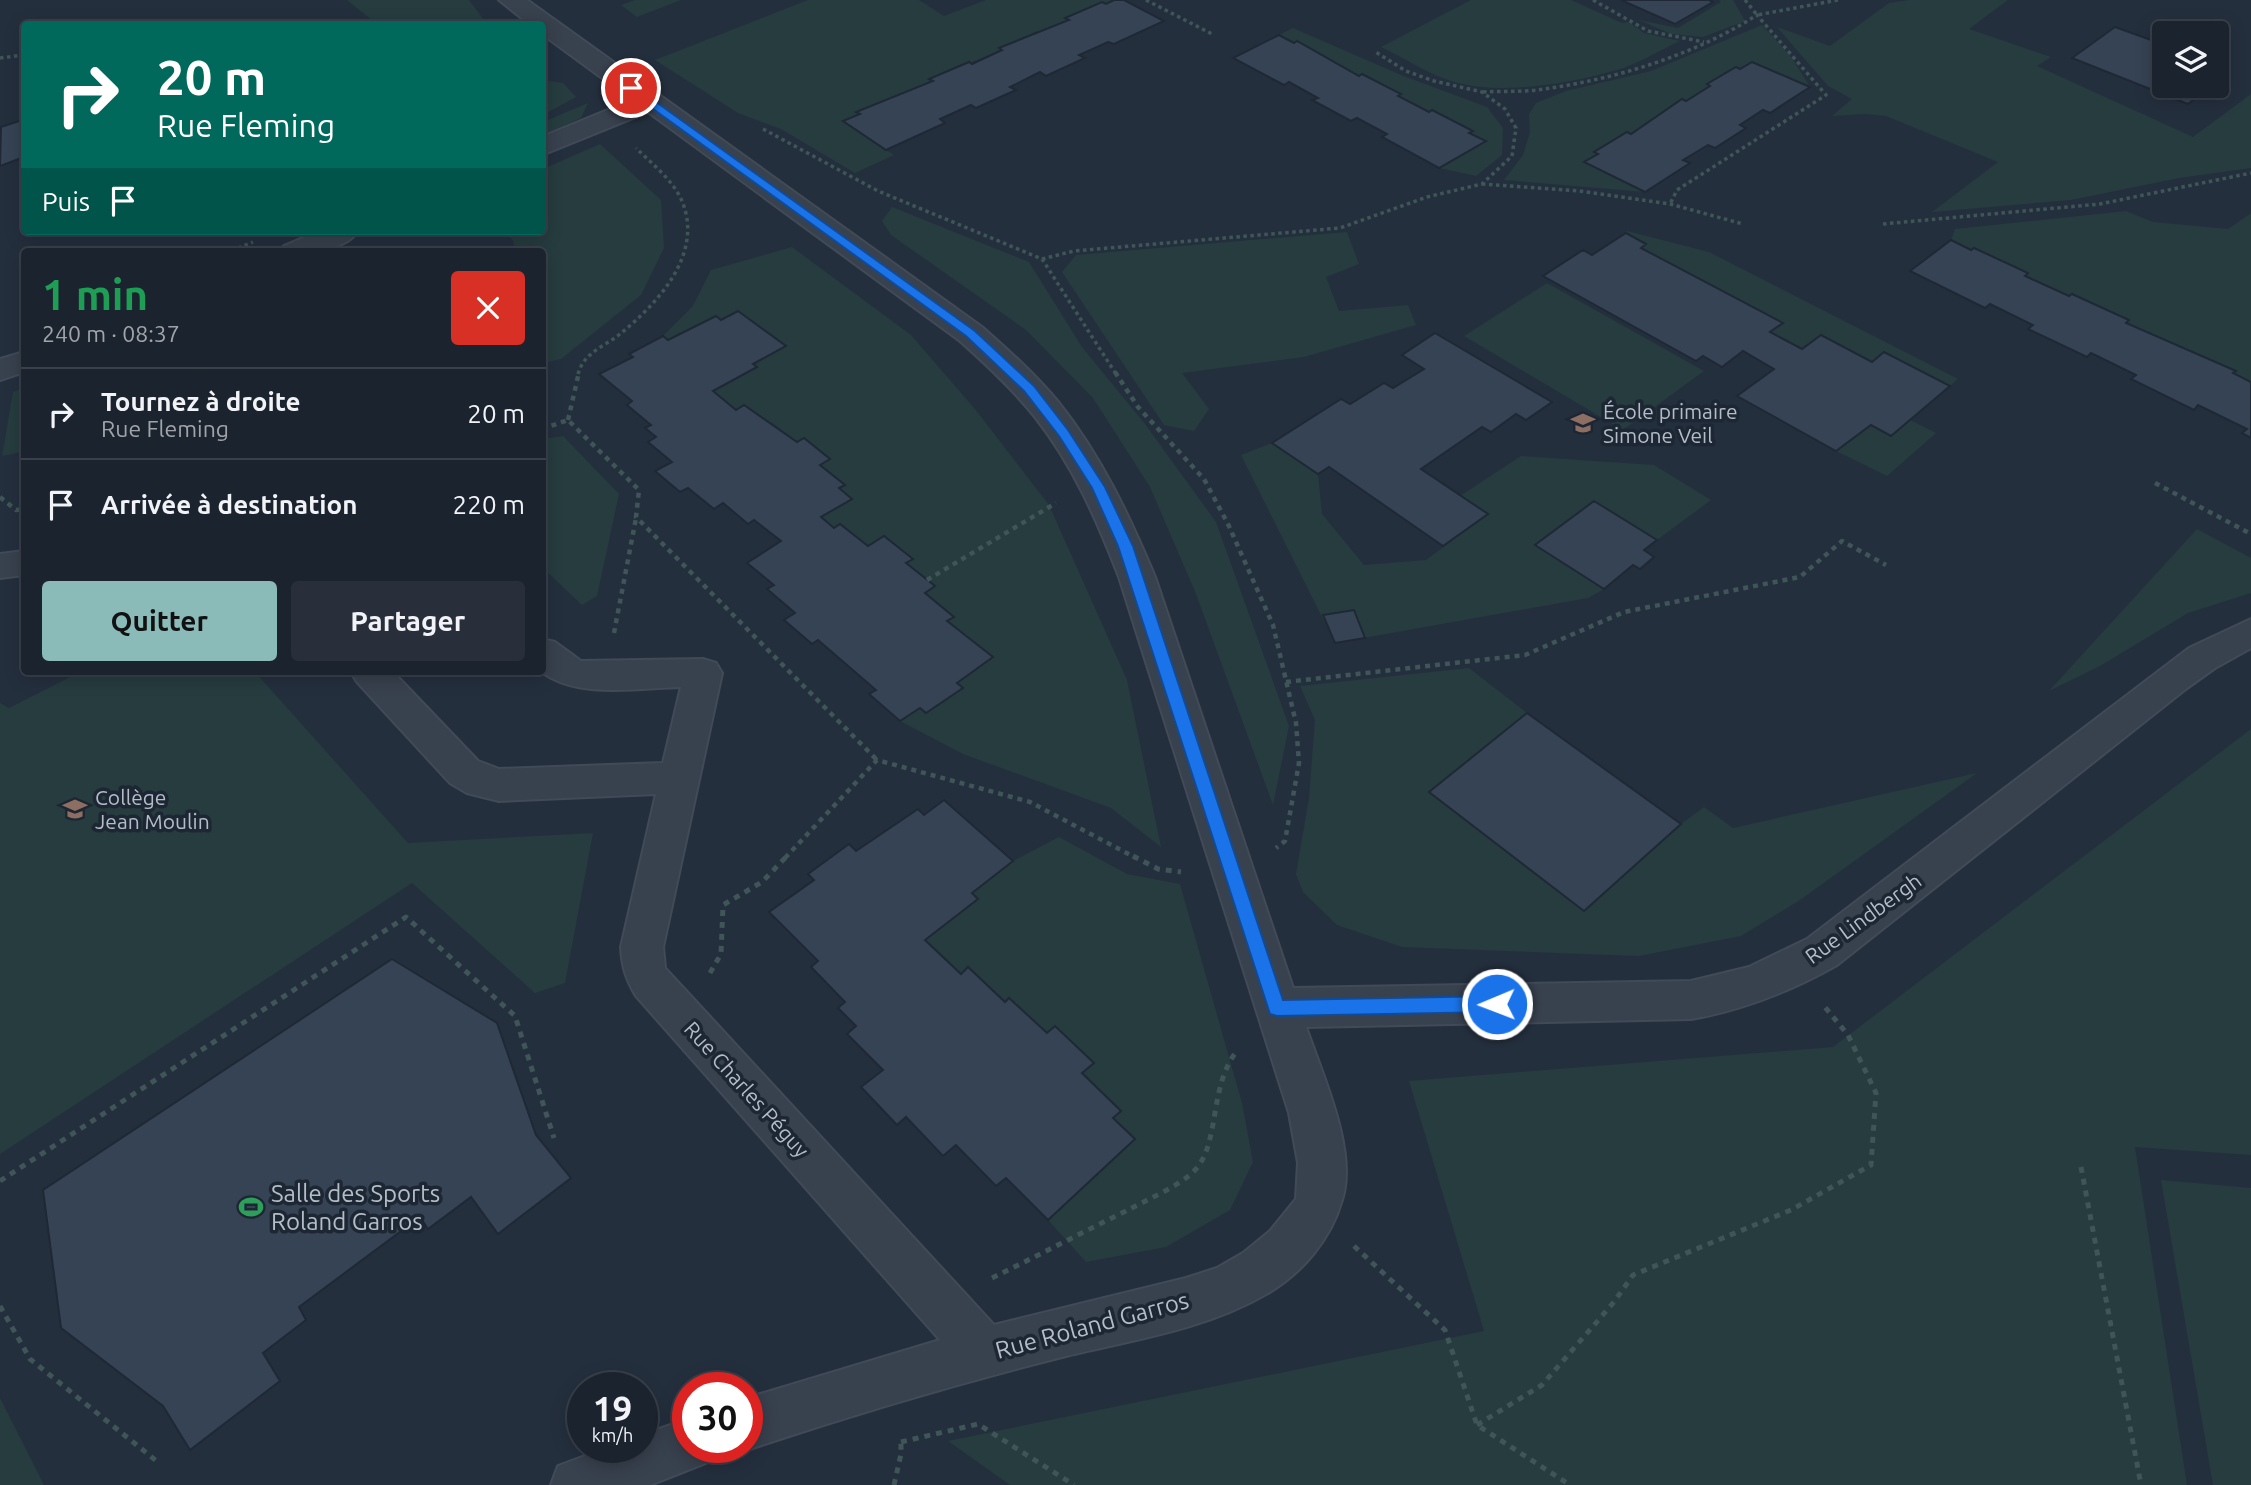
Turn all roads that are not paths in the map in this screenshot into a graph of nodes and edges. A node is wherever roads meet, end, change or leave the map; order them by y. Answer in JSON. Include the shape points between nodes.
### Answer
{"nodes":[{"id":1,"x":511,"y":0,"type":"edge"},
{"id":2,"x":540,"y":21,"type":"edge"},
{"id":3,"x":546,"y":26,"type":"edge"},
{"id":4,"x":650,"y":102,"type":"junction"},
{"id":5,"x":546,"y":145,"type":"edge"},
{"id":6,"x":334,"y":235,"type":"edge"},
{"id":7,"x":304,"y":248,"type":"edge"},
{"id":8,"x":21,"y":363,"type":"edge"},
{"id":9,"x":0,"y":370,"type":"edge"},
{"id":10,"x":21,"y":563,"type":"edge"},
{"id":11,"x":0,"y":566,"type":"edge"},
{"id":12,"x":2251,"y":632,"type":"edge"},
{"id":13,"x":546,"y":655,"type":"edge"},
{"id":14,"x":372,"y":675,"type":"edge"},
{"id":15,"x":681,"y":778,"type":"junction"},
{"id":16,"x":1277,"y":1008,"type":"junction"},
{"id":17,"x":985,"y":1353,"type":"junction"},
{"id":18,"x":763,"y":1419,"type":"edge"},
{"id":19,"x":672,"y":1451,"type":"edge"},
{"id":20,"x":577,"y":1485,"type":"edge"}],
"edges":[{"from":1,"to":2,"type":"street","name":"Rue Roland Garros"},
{"from":3,"to":4,"type":"street","name":"Rue Roland Garros"},
{"from":4,"to":5,"type":"street"},
{"from":4,"to":16,"type":"street","name":"Rue Roland Garros","via":[[971,334],[1029,388],[1063,433],[1094,480],[1137,577]]},
{"from":6,"to":7,"type":"street"},
{"from":8,"to":9,"type":"street"},
{"from":10,"to":11,"type":"street"},
{"from":12,"to":16,"type":"street","name":"Rue Lindbergh","via":[[2174,678],[1822,952],[1728,995],[1690,1000]]},
{"from":13,"to":15,"type":"street","name":"Rue Charles Péguy","via":[[568,672],[702,673]]},
{"from":14,"to":15,"type":"street","via":[[464,772],[481,782]]},
{"from":15,"to":17,"type":"street","name":"Rue Charles Péguy","via":[[642,947],[644,971]]},
{"from":16,"to":17,"type":"street","name":"Rue Roland Garros","via":[[1320,1152],[1322,1185],[1315,1210],[1300,1232],[1278,1256],[1231,1285]]},
{"from":17,"to":18,"type":"street","name":"Rue Roland Garros"},
{"from":19,"to":20,"type":"street"}]}
